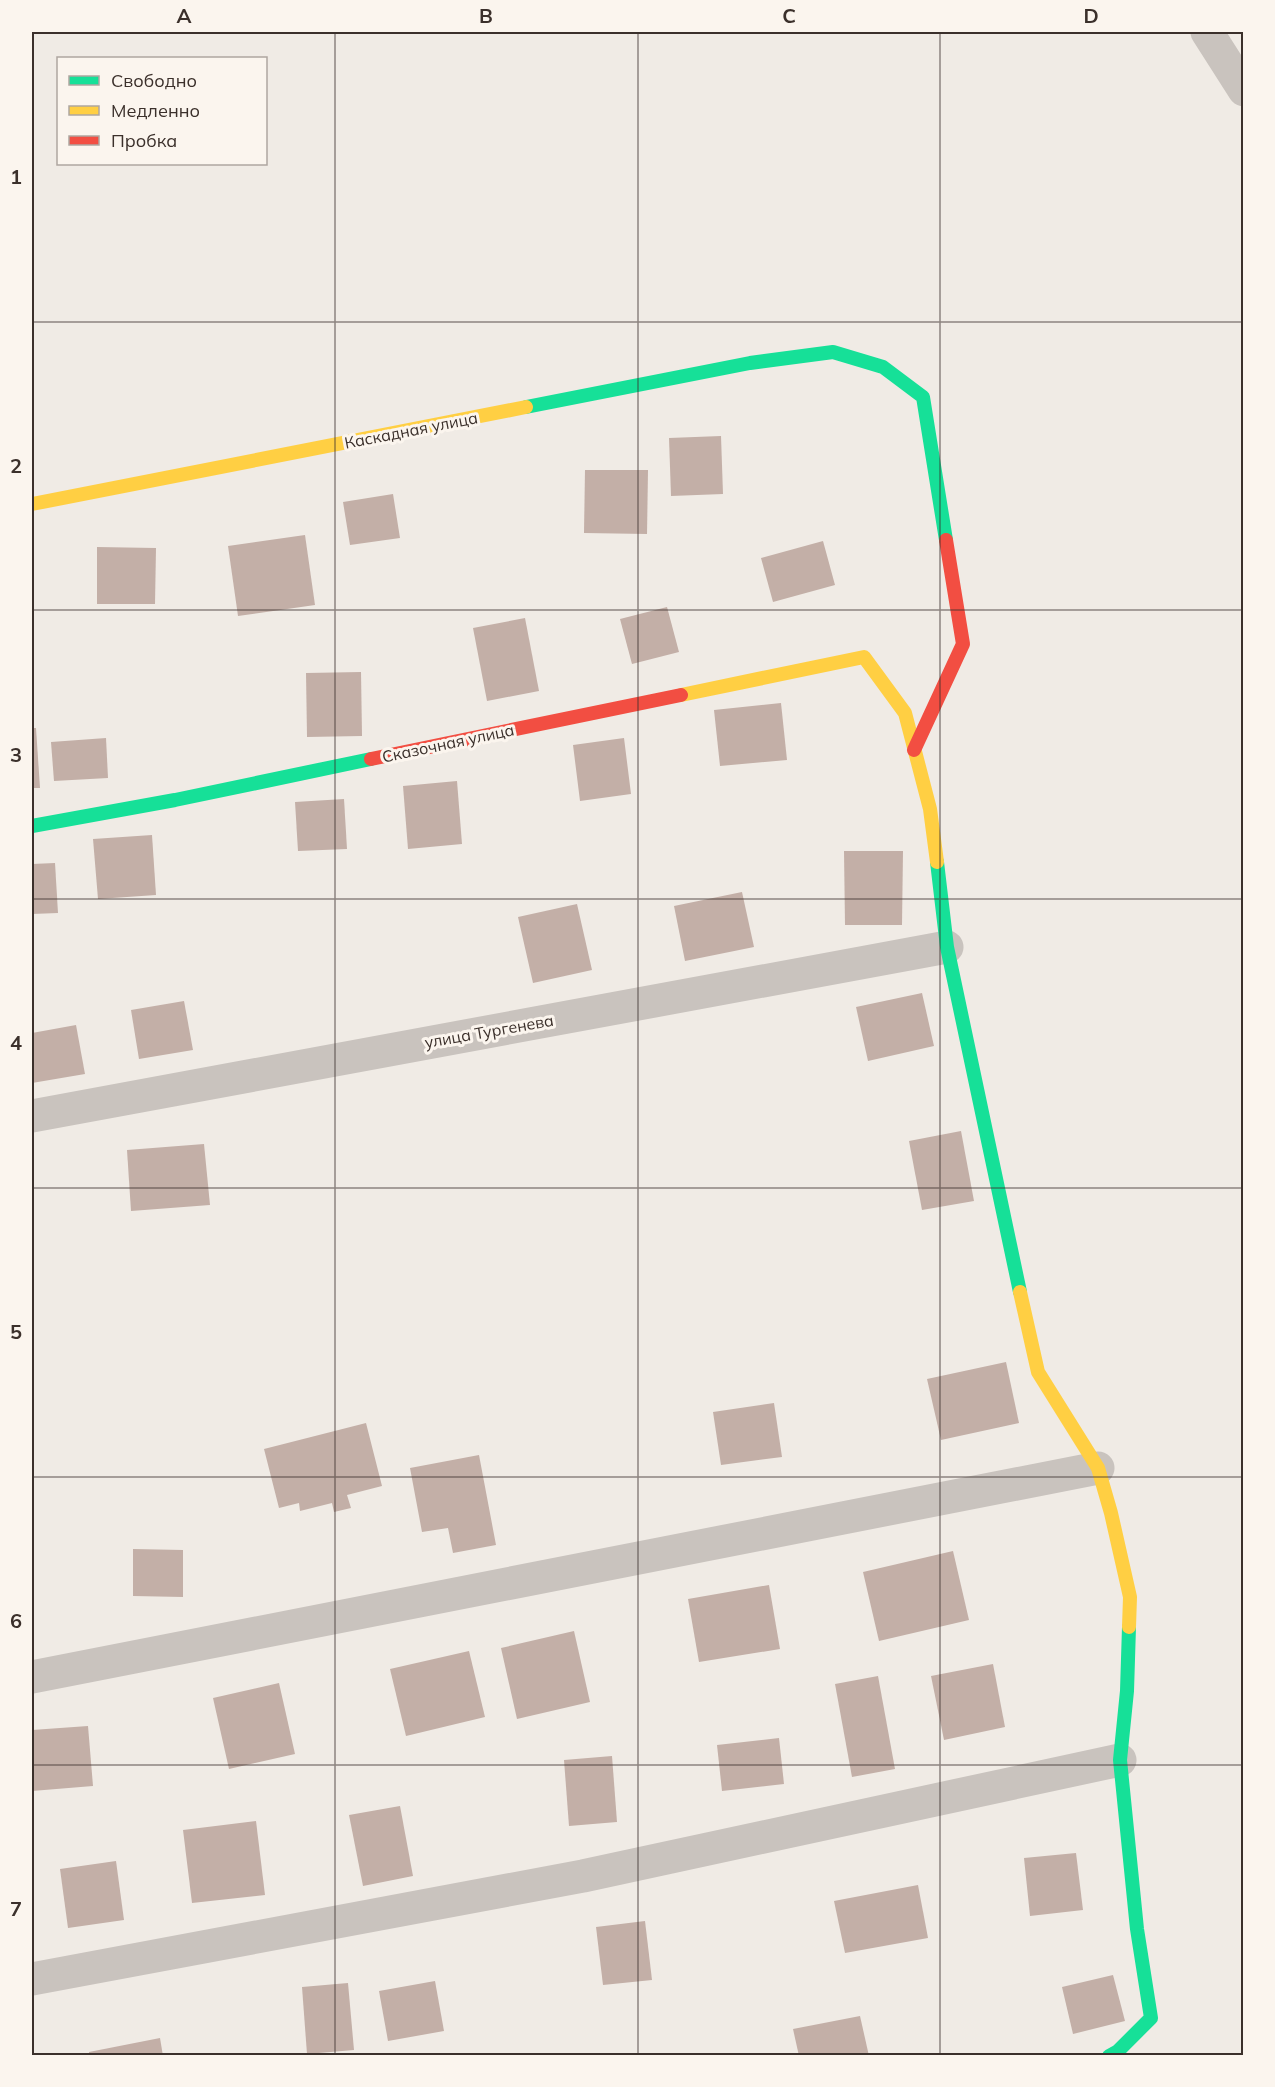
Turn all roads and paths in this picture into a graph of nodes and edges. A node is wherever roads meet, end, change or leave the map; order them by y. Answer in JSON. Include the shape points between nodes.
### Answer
{"nodes":[{"id":1,"x":1207,"y":32,"type":"edge"},
{"id":2,"x":1244,"y":90,"type":"edge"},
{"id":3,"x":32,"y":504,"type":"edge"},
{"id":4,"x":914,"y":750,"type":"junction"},
{"id":5,"x":32,"y":826,"type":"edge"},
{"id":6,"x":947,"y":947,"type":"junction"},
{"id":7,"x":32,"y":1116,"type":"edge"},
{"id":8,"x":1098,"y":1468,"type":"junction"},
{"id":9,"x":32,"y":1677,"type":"edge"},
{"id":10,"x":1120,"y":1760,"type":"junction"},
{"id":11,"x":32,"y":1979,"type":"edge"},
{"id":12,"x":1109,"y":2055,"type":"edge"}],
"edges":[{"from":1,"to":2,"type":"street"},
{"from":3,"to":4,"type":"street","name":"Каскадная улица","via":[[750,363],[833,352],[883,367],[923,397],[963,644]]},
{"from":4,"to":5,"type":"street","name":"Сказочная улица","via":[[905,713],[864,657]]},
{"from":4,"to":6,"type":"street","via":[[930,809]]},
{"from":6,"to":7,"type":"street","name":"улица Тургенева"},
{"from":6,"to":8,"type":"street","via":[[1038,1372]]},
{"from":8,"to":9,"type":"street"},
{"from":8,"to":10,"type":"street","via":[[1131,1597]]},
{"from":10,"to":11,"type":"street","via":[[583,1876]]},
{"from":10,"to":12,"type":"street","via":[[1137,1929],[1151,2018]]}]}
